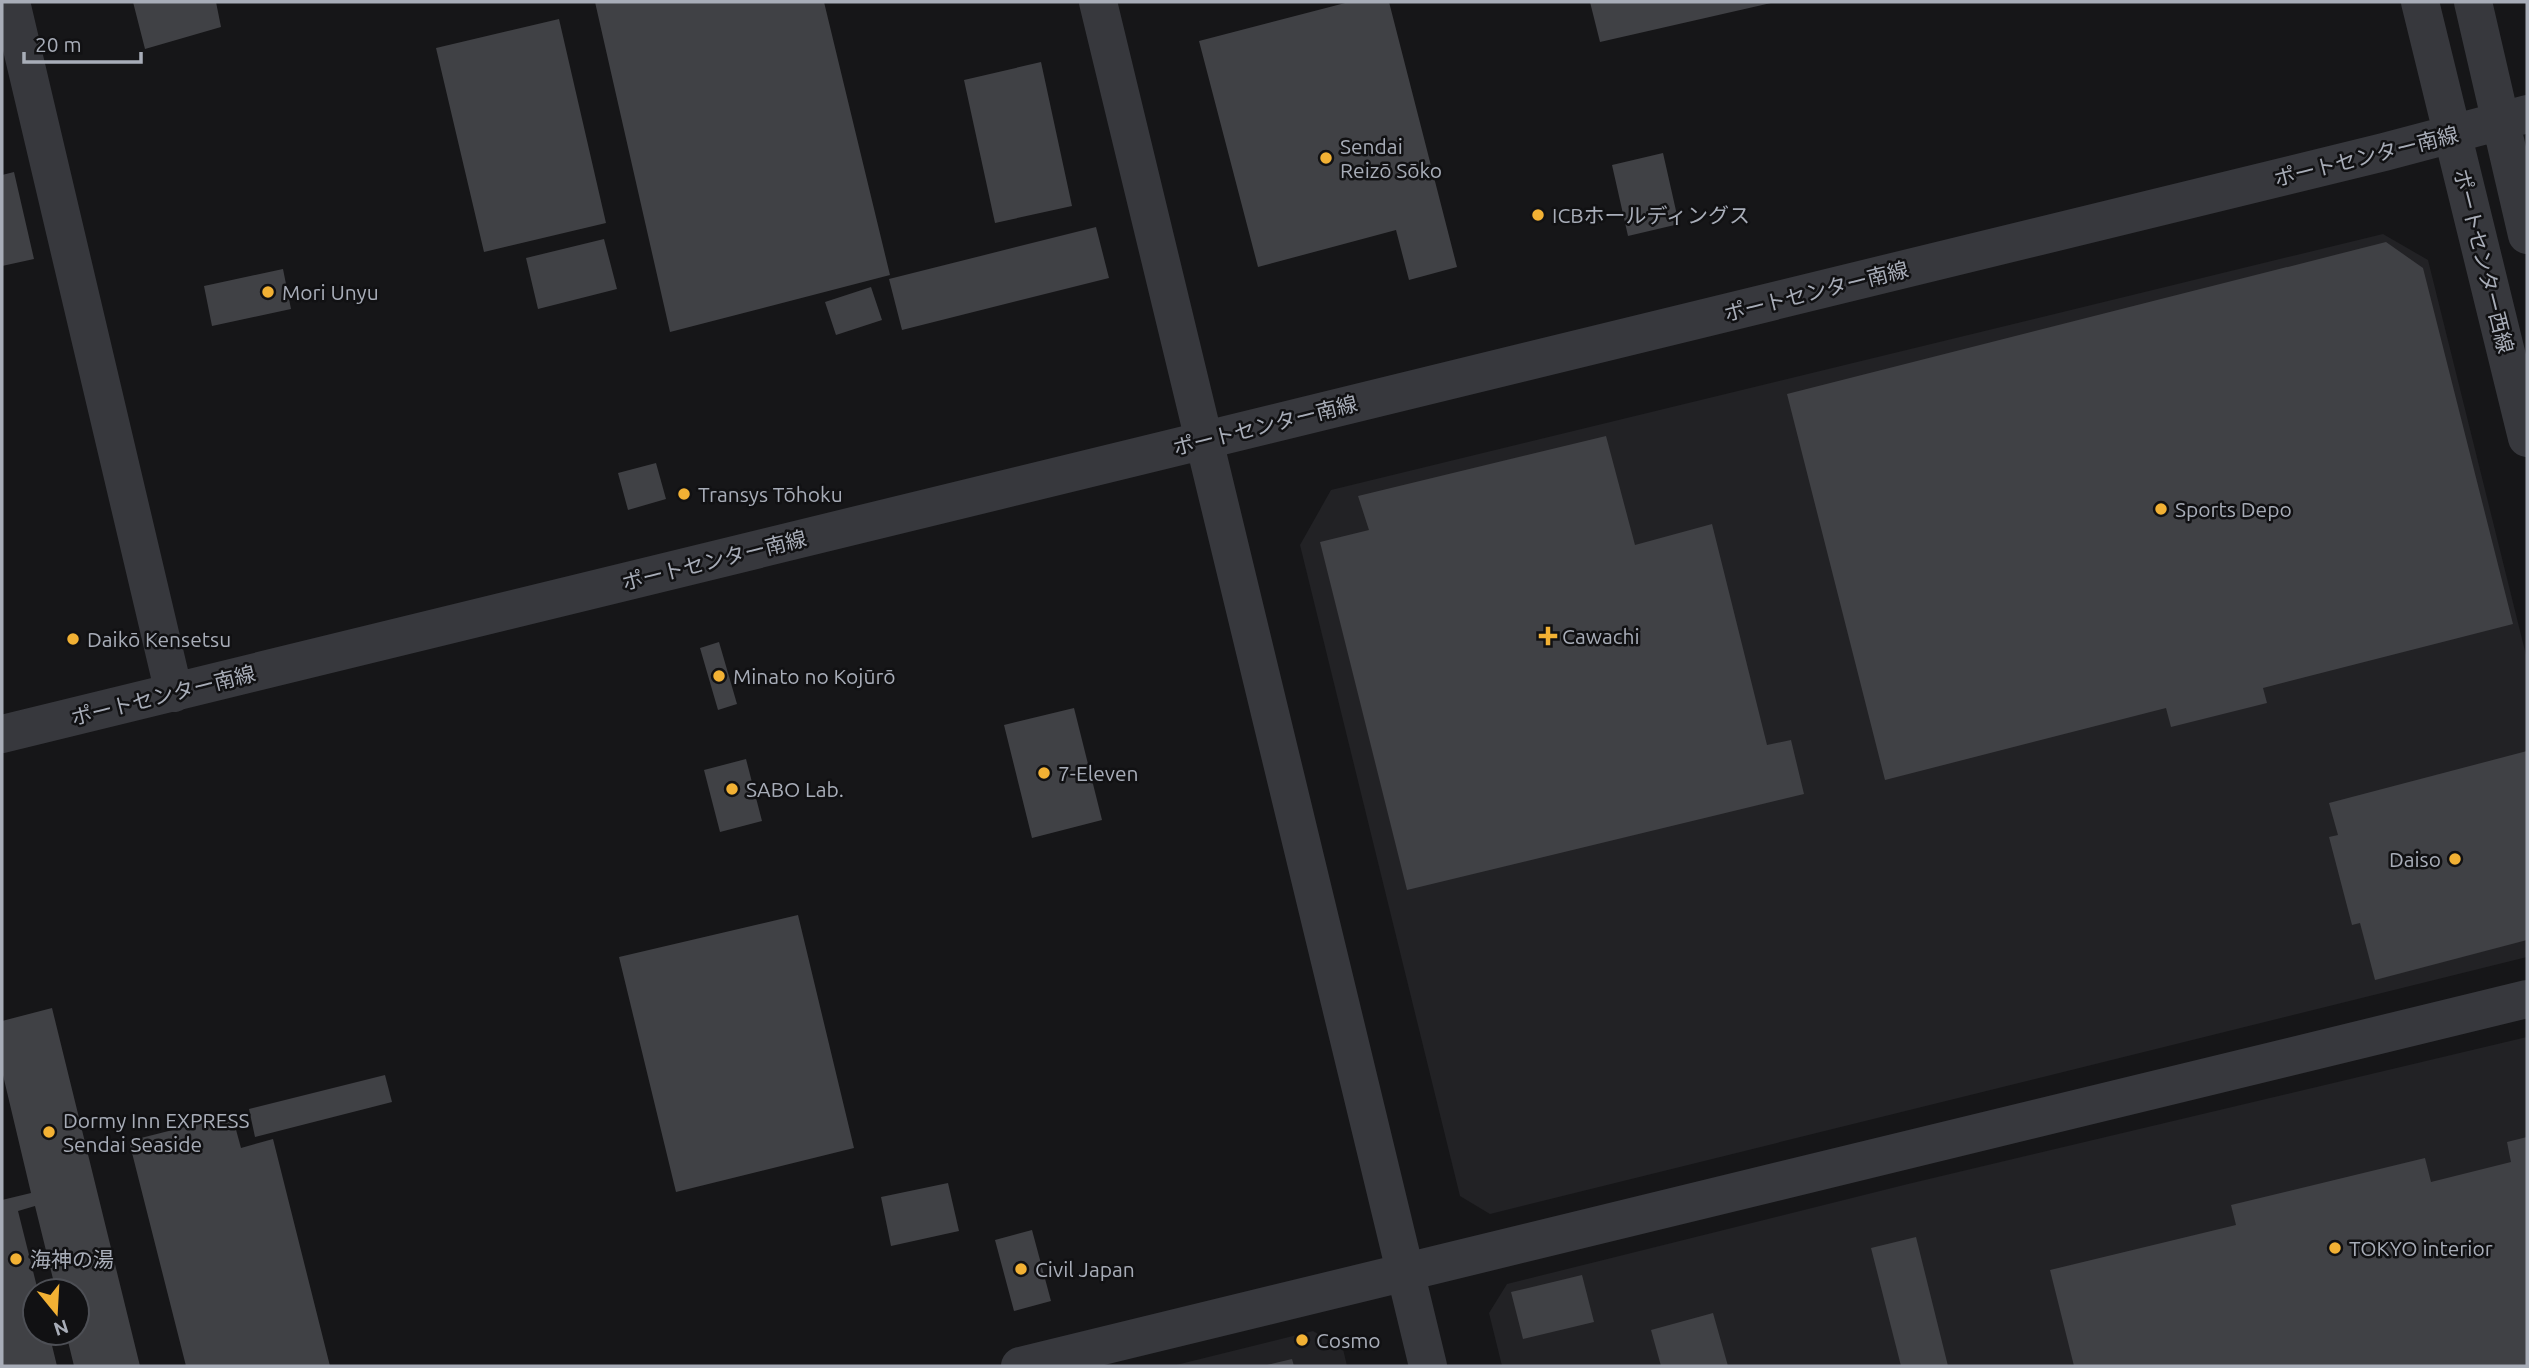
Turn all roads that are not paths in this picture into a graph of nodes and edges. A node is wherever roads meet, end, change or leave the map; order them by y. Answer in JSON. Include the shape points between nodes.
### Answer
{"nodes":[{"id":1,"x":11,"y":2,"type":"edge"},
{"id":2,"x":1098,"y":2,"type":"edge"},
{"id":3,"x":2420,"y":2,"type":"edge"},
{"id":4,"x":2473,"y":2,"type":"edge"},
{"id":5,"x":2514,"y":117,"type":"edge"},
{"id":6,"x":2453,"y":135,"type":"junction"},
{"id":7,"x":2527,"y":235,"type":"edge"},
{"id":8,"x":2527,"y":438,"type":"edge"},
{"id":9,"x":1203,"y":440,"type":"junction"},
{"id":10,"x":174,"y":693,"type":"junction"},
{"id":11,"x":2,"y":734,"type":"edge"},
{"id":12,"x":2527,"y":999,"type":"edge"},
{"id":13,"x":1405,"y":1274,"type":"junction"},
{"id":14,"x":1020,"y":1366,"type":"edge"},
{"id":15,"x":1428,"y":1366,"type":"edge"}],
"edges":[{"from":1,"to":10,"type":"street"},
{"from":2,"to":9,"type":"street"},
{"from":3,"to":6,"type":"street","name":"ポートセンター西線"},
{"from":4,"to":5,"type":"street"},
{"from":5,"to":6,"type":"street","name":"ポートセンター南線"},
{"from":5,"to":7,"type":"street"},
{"from":6,"to":8,"type":"street","name":"ポートセンター西線"},
{"from":6,"to":9,"type":"street","name":"ポートセンター南線"},
{"from":9,"to":10,"type":"street","name":"ポートセンター南線"},
{"from":9,"to":13,"type":"street"},
{"from":10,"to":11,"type":"street","name":"ポートセンター南線"},
{"from":12,"to":13,"type":"street"},
{"from":13,"to":14,"type":"street"},
{"from":13,"to":15,"type":"street"}]}
